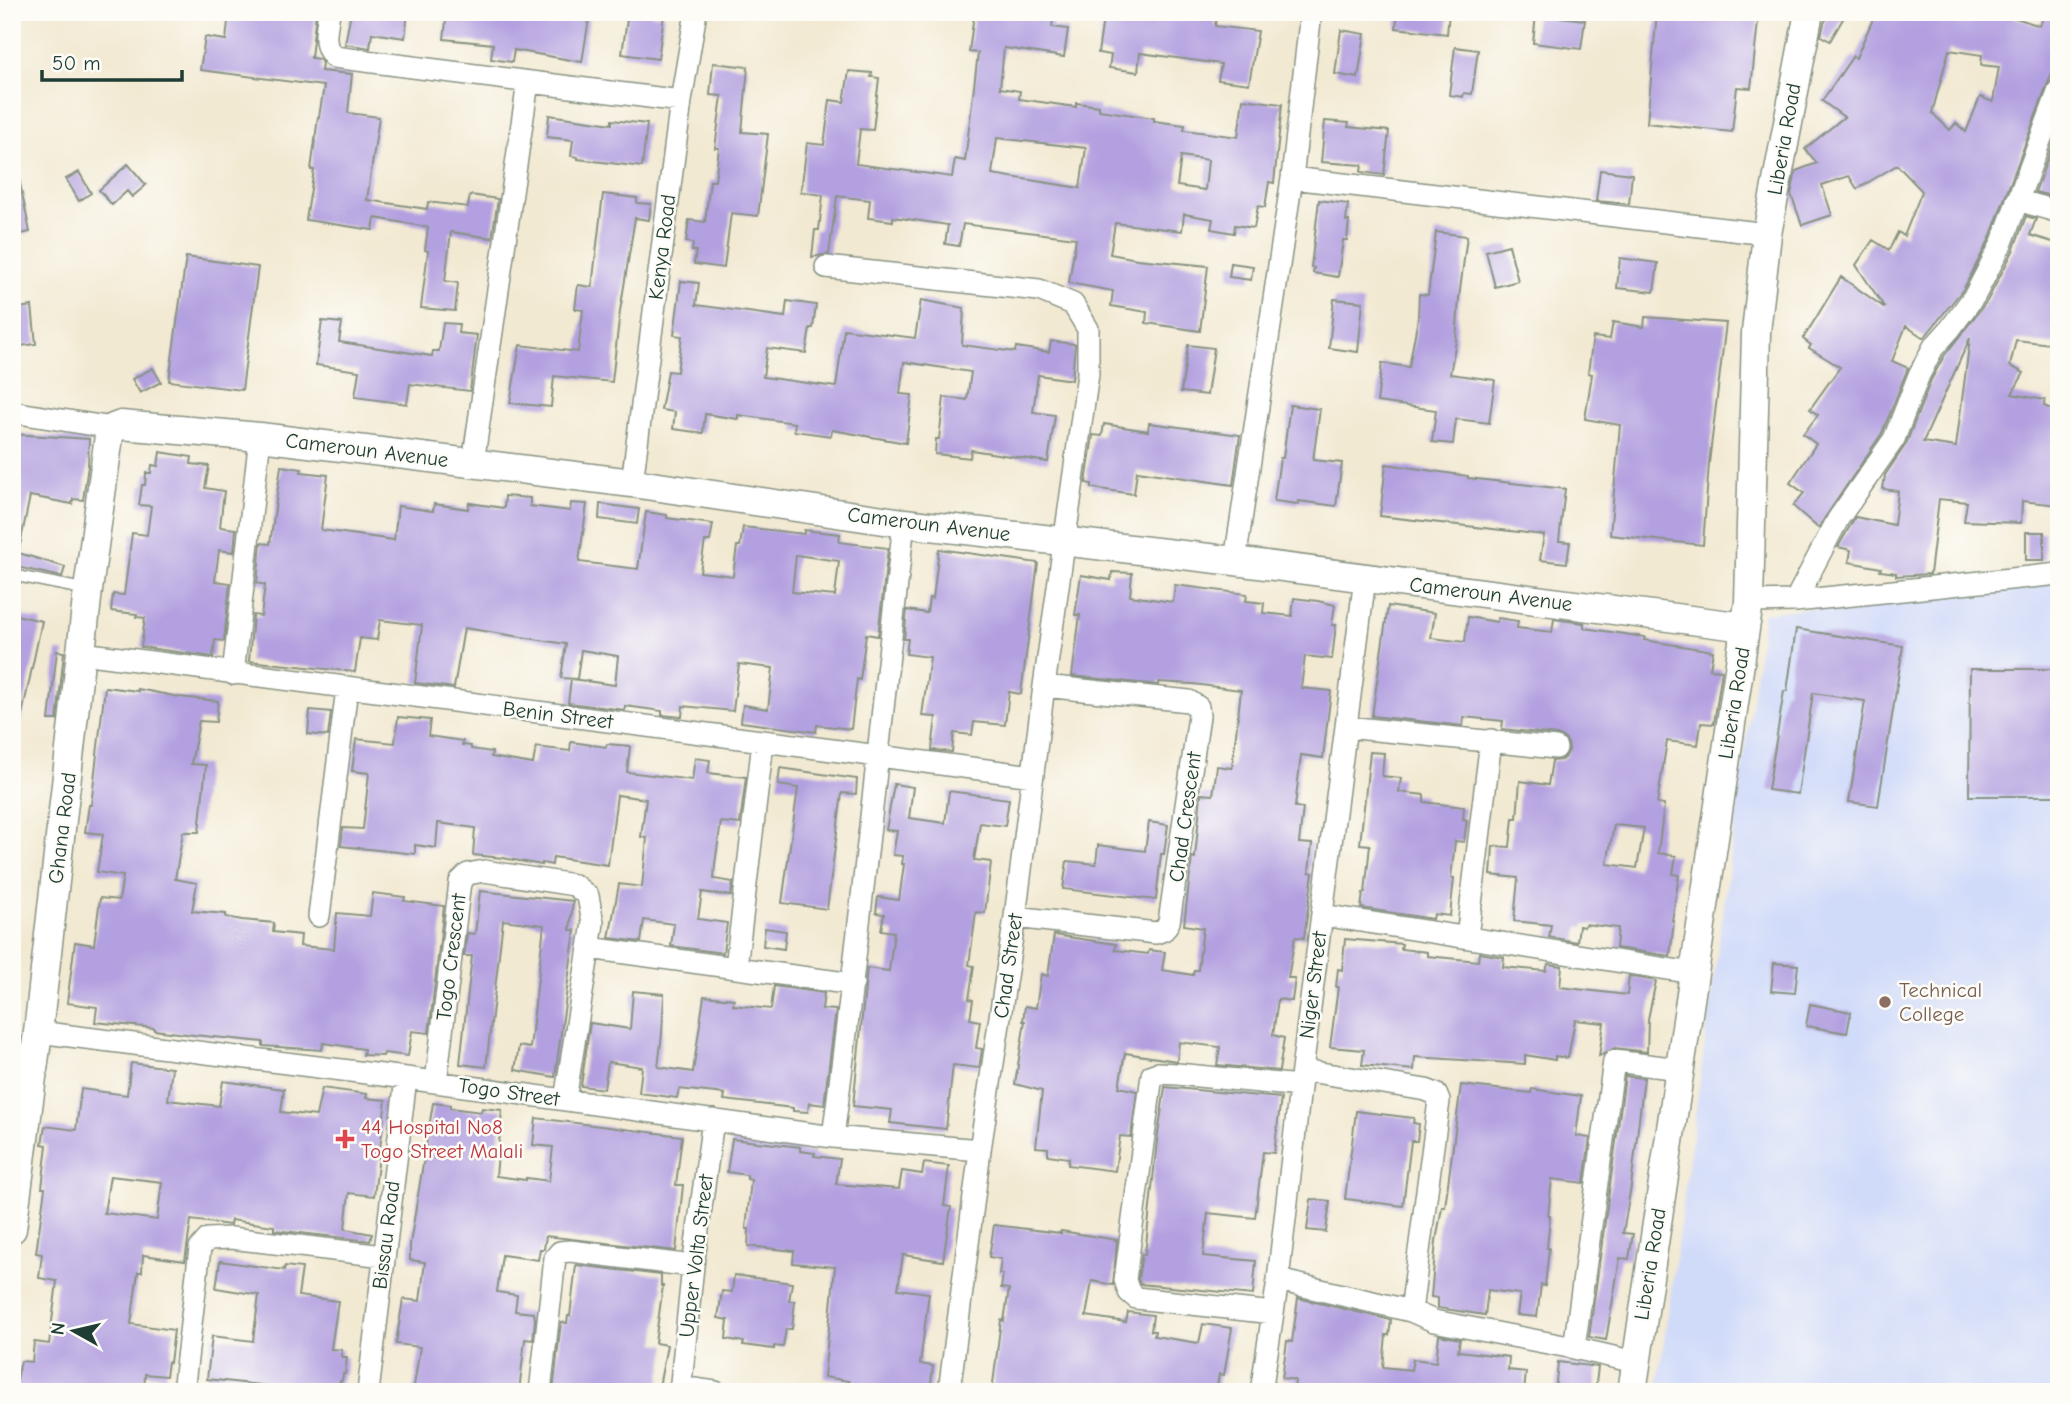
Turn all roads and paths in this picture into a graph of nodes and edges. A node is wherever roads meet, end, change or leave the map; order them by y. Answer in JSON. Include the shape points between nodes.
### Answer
{"nodes":[{"id":1,"x":329,"y":12,"type":"edge"},
{"id":2,"x":696,"y":12,"type":"edge"},
{"id":3,"x":1311,"y":12,"type":"edge"},
{"id":4,"x":1809,"y":12,"type":"edge"},
{"id":5,"x":528,"y":82,"type":"junction"},
{"id":6,"x":2059,"y":90,"type":"edge"},
{"id":7,"x":681,"y":101,"type":"junction"},
{"id":8,"x":1292,"y":178,"type":"junction"},
{"id":9,"x":2017,"y":200,"type":"junction"},
{"id":10,"x":2059,"y":212,"type":"edge"},
{"id":11,"x":1767,"y":234,"type":"junction"},
{"id":12,"x":825,"y":267,"type":"dead end"},
{"id":13,"x":12,"y":412,"type":"edge"},
{"id":14,"x":113,"y":428,"type":"junction"},
{"id":15,"x":260,"y":437,"type":"junction"},
{"id":16,"x":473,"y":463,"type":"junction"},
{"id":17,"x":632,"y":483,"type":"junction"},
{"id":18,"x":904,"y":523,"type":"junction"},
{"id":19,"x":1064,"y":540,"type":"junction"},
{"id":20,"x":1234,"y":561,"type":"junction"},
{"id":21,"x":2059,"y":574,"type":"edge"},
{"id":22,"x":12,"y":575,"type":"edge"},
{"id":23,"x":1365,"y":578,"type":"junction"},
{"id":24,"x":88,"y":590,"type":"junction"},
{"id":25,"x":1795,"y":601,"type":"junction"},
{"id":26,"x":1747,"y":614,"type":"junction"},
{"id":27,"x":82,"y":653,"type":"junction"},
{"id":28,"x":233,"y":674,"type":"junction"},
{"id":29,"x":1044,"y":686,"type":"junction"},
{"id":30,"x":347,"y":688,"type":"junction"},
{"id":31,"x":1346,"y":727,"type":"junction"},
{"id":32,"x":1491,"y":740,"type":"junction"},
{"id":33,"x":763,"y":742,"type":"junction"},
{"id":34,"x":1556,"y":748,"type":"dead end"},
{"id":35,"x":876,"y":756,"type":"junction"},
{"id":36,"x":1033,"y":776,"type":"junction"},
{"id":37,"x":1322,"y":915,"type":"junction"},
{"id":38,"x":318,"y":916,"type":"dead end"},
{"id":39,"x":1015,"y":917,"type":"junction"},
{"id":40,"x":1467,"y":937,"type":"junction"},
{"id":41,"x":589,"y":948,"type":"junction"},
{"id":42,"x":736,"y":967,"type":"junction"},
{"id":43,"x":1693,"y":973,"type":"junction"},
{"id":44,"x":853,"y":984,"type":"junction"},
{"id":45,"x":38,"y":1032,"type":"junction"},
{"id":46,"x":1680,"y":1069,"type":"junction"},
{"id":47,"x":406,"y":1078,"type":"junction"},
{"id":48,"x":1301,"y":1078,"type":"junction"},
{"id":49,"x":436,"y":1082,"type":"junction"},
{"id":50,"x":21,"y":1090,"type":"edge"},
{"id":51,"x":565,"y":1100,"type":"junction"},
{"id":52,"x":713,"y":1120,"type":"junction"},
{"id":53,"x":833,"y":1137,"type":"junction"},
{"id":54,"x":980,"y":1150,"type":"junction"},
{"id":55,"x":12,"y":1229,"type":"edge"},
{"id":56,"x":384,"y":1256,"type":"junction"},
{"id":57,"x":693,"y":1266,"type":"junction"},
{"id":58,"x":1278,"y":1280,"type":"junction"},
{"id":59,"x":1412,"y":1311,"type":"junction"},
{"id":60,"x":1273,"y":1313,"type":"junction"},
{"id":61,"x":1574,"y":1348,"type":"junction"},
{"id":62,"x":1635,"y":1362,"type":"junction"},
{"id":63,"x":680,"y":1390,"type":"edge"},
{"id":64,"x":183,"y":1392,"type":"edge"},
{"id":65,"x":368,"y":1392,"type":"edge"},
{"id":66,"x":540,"y":1392,"type":"edge"},
{"id":67,"x":715,"y":1392,"type":"edge"},
{"id":68,"x":949,"y":1392,"type":"edge"},
{"id":69,"x":1261,"y":1392,"type":"edge"},
{"id":70,"x":1632,"y":1392,"type":"edge"}],
"edges":[{"from":1,"to":5,"type":"street","via":[[326,44],[334,57]]},
{"from":2,"to":7,"type":"street","name":"Kenya Road"},
{"from":3,"to":8,"type":"street"},
{"from":4,"to":11,"type":"street","name":"Liberia Road"},
{"from":5,"to":7,"type":"street"},
{"from":5,"to":16,"type":"street"},
{"from":6,"to":9,"type":"street"},
{"from":7,"to":17,"type":"street","name":"Kenya Road"},
{"from":8,"to":11,"type":"street"},
{"from":8,"to":20,"type":"street"},
{"from":9,"to":10,"type":"street"},
{"from":9,"to":25,"type":"street","via":[[2001,245],[1975,295],[1933,348],[1894,439],[1838,519]]},
{"from":11,"to":26,"type":"street","name":"Liberia Road","via":[[1756,332]]},
{"from":12,"to":19,"type":"street","name":"Chad Street","via":[[1040,290],[1073,304],[1088,329],[1088,374]]},
{"from":13,"to":14,"type":"street"},
{"from":14,"to":15,"type":"street","name":"Cameroun Avenue"},
{"from":14,"to":24,"type":"street","name":"Ghana Road"},
{"from":15,"to":16,"type":"street","name":"Cameroun Avenue"},
{"from":15,"to":28,"type":"street"},
{"from":16,"to":17,"type":"street","name":"Cameroun Avenue"},
{"from":17,"to":18,"type":"street","name":"Cameroun Avenue"},
{"from":18,"to":19,"type":"street","name":"Cameroun Avenue"},
{"from":18,"to":35,"type":"street"},
{"from":19,"to":20,"type":"street","name":"Cameroun Avenue"},
{"from":19,"to":29,"type":"street","name":"Chad Street"},
{"from":20,"to":23,"type":"street","name":"Cameroun Avenue"},
{"from":21,"to":25,"type":"street"},
{"from":22,"to":24,"type":"lane"},
{"from":23,"to":26,"type":"street","name":"Cameroun Avenue"},
{"from":23,"to":31,"type":"street","name":"Niger Street"},
{"from":24,"to":27,"type":"street","name":"Ghana Road"},
{"from":25,"to":26,"type":"street"},
{"from":26,"to":43,"type":"street","name":"Liberia Road"},
{"from":27,"to":28,"type":"street","name":"Benin Street"},
{"from":27,"to":45,"type":"street","name":"Ghana Road"},
{"from":28,"to":30,"type":"street","name":"Benin Street"},
{"from":29,"to":36,"type":"street","name":"Chad Street"},
{"from":29,"to":39,"type":"street","name":"Chad Crescent","via":[[1188,701],[1198,707],[1199,716],[1169,922],[1164,930],[1156,933]]},
{"from":30,"to":33,"type":"street","name":"Benin Street"},
{"from":30,"to":38,"type":"street"},
{"from":31,"to":32,"type":"street"},
{"from":31,"to":37,"type":"street","name":"Niger Street"},
{"from":32,"to":34,"type":"street"},
{"from":32,"to":40,"type":"street"},
{"from":33,"to":35,"type":"street","name":"Benin Street"},
{"from":33,"to":42,"type":"street"},
{"from":35,"to":36,"type":"street","name":"Benin Street"},
{"from":35,"to":44,"type":"street"},
{"from":36,"to":39,"type":"street","name":"Chad Street"},
{"from":37,"to":40,"type":"street"},
{"from":37,"to":48,"type":"street","name":"Niger Street"},
{"from":39,"to":54,"type":"street","name":"Chad Street"},
{"from":40,"to":43,"type":"street"},
{"from":41,"to":42,"type":"street"},
{"from":41,"to":49,"type":"street","name":"Togo Crescent","via":[[593,923],[589,896],[574,885],[484,871],[468,874],[460,882]]},
{"from":41,"to":51,"type":"street","name":"Togo Crescent"},
{"from":42,"to":44,"type":"street"},
{"from":43,"to":46,"type":"street","name":"Liberia Road"},
{"from":44,"to":53,"type":"street"},
{"from":45,"to":47,"type":"street","name":"Togo Street"},
{"from":45,"to":50,"type":"street","name":"Ghana Road"},
{"from":46,"to":61,"type":"street","via":[[1614,1061]]},
{"from":46,"to":62,"type":"street","name":"Liberia Road"},
{"from":47,"to":49,"type":"street","name":"Togo Street"},
{"from":47,"to":56,"type":"street","name":"Bissau Road"},
{"from":48,"to":58,"type":"street","name":"Niger Street"},
{"from":48,"to":59,"type":"street","via":[[1436,1094],[1439,1101]]},
{"from":48,"to":60,"type":"street","via":[[1152,1075],[1125,1280],[1136,1298]]},
{"from":49,"to":51,"type":"street","name":"Togo Street"},
{"from":50,"to":55,"type":"street","name":"Ghana Road"},
{"from":51,"to":52,"type":"street","name":"Togo Street"},
{"from":52,"to":53,"type":"street","name":"Togo Street"},
{"from":52,"to":57,"type":"street","name":"Upper Volta Street"},
{"from":53,"to":54,"type":"street","name":"Togo Street"},
{"from":54,"to":68,"type":"street","name":"Chad Street"},
{"from":56,"to":64,"type":"street","via":[[208,1239],[200,1248]]},
{"from":56,"to":65,"type":"street","name":"Bissau Road"},
{"from":57,"to":63,"type":"street","name":"Upper Volta Street"},
{"from":57,"to":66,"type":"street","via":[[560,1252],[555,1258]]},
{"from":58,"to":59,"type":"street"},
{"from":58,"to":60,"type":"street","name":"Niger Street"},
{"from":59,"to":61,"type":"street","via":[[1434,1321]]},
{"from":60,"to":69,"type":"street","name":"Niger Street"},
{"from":61,"to":62,"type":"street"},
{"from":62,"to":70,"type":"street","name":"Liberia Road"},
{"from":63,"to":67,"type":"street"}]}
